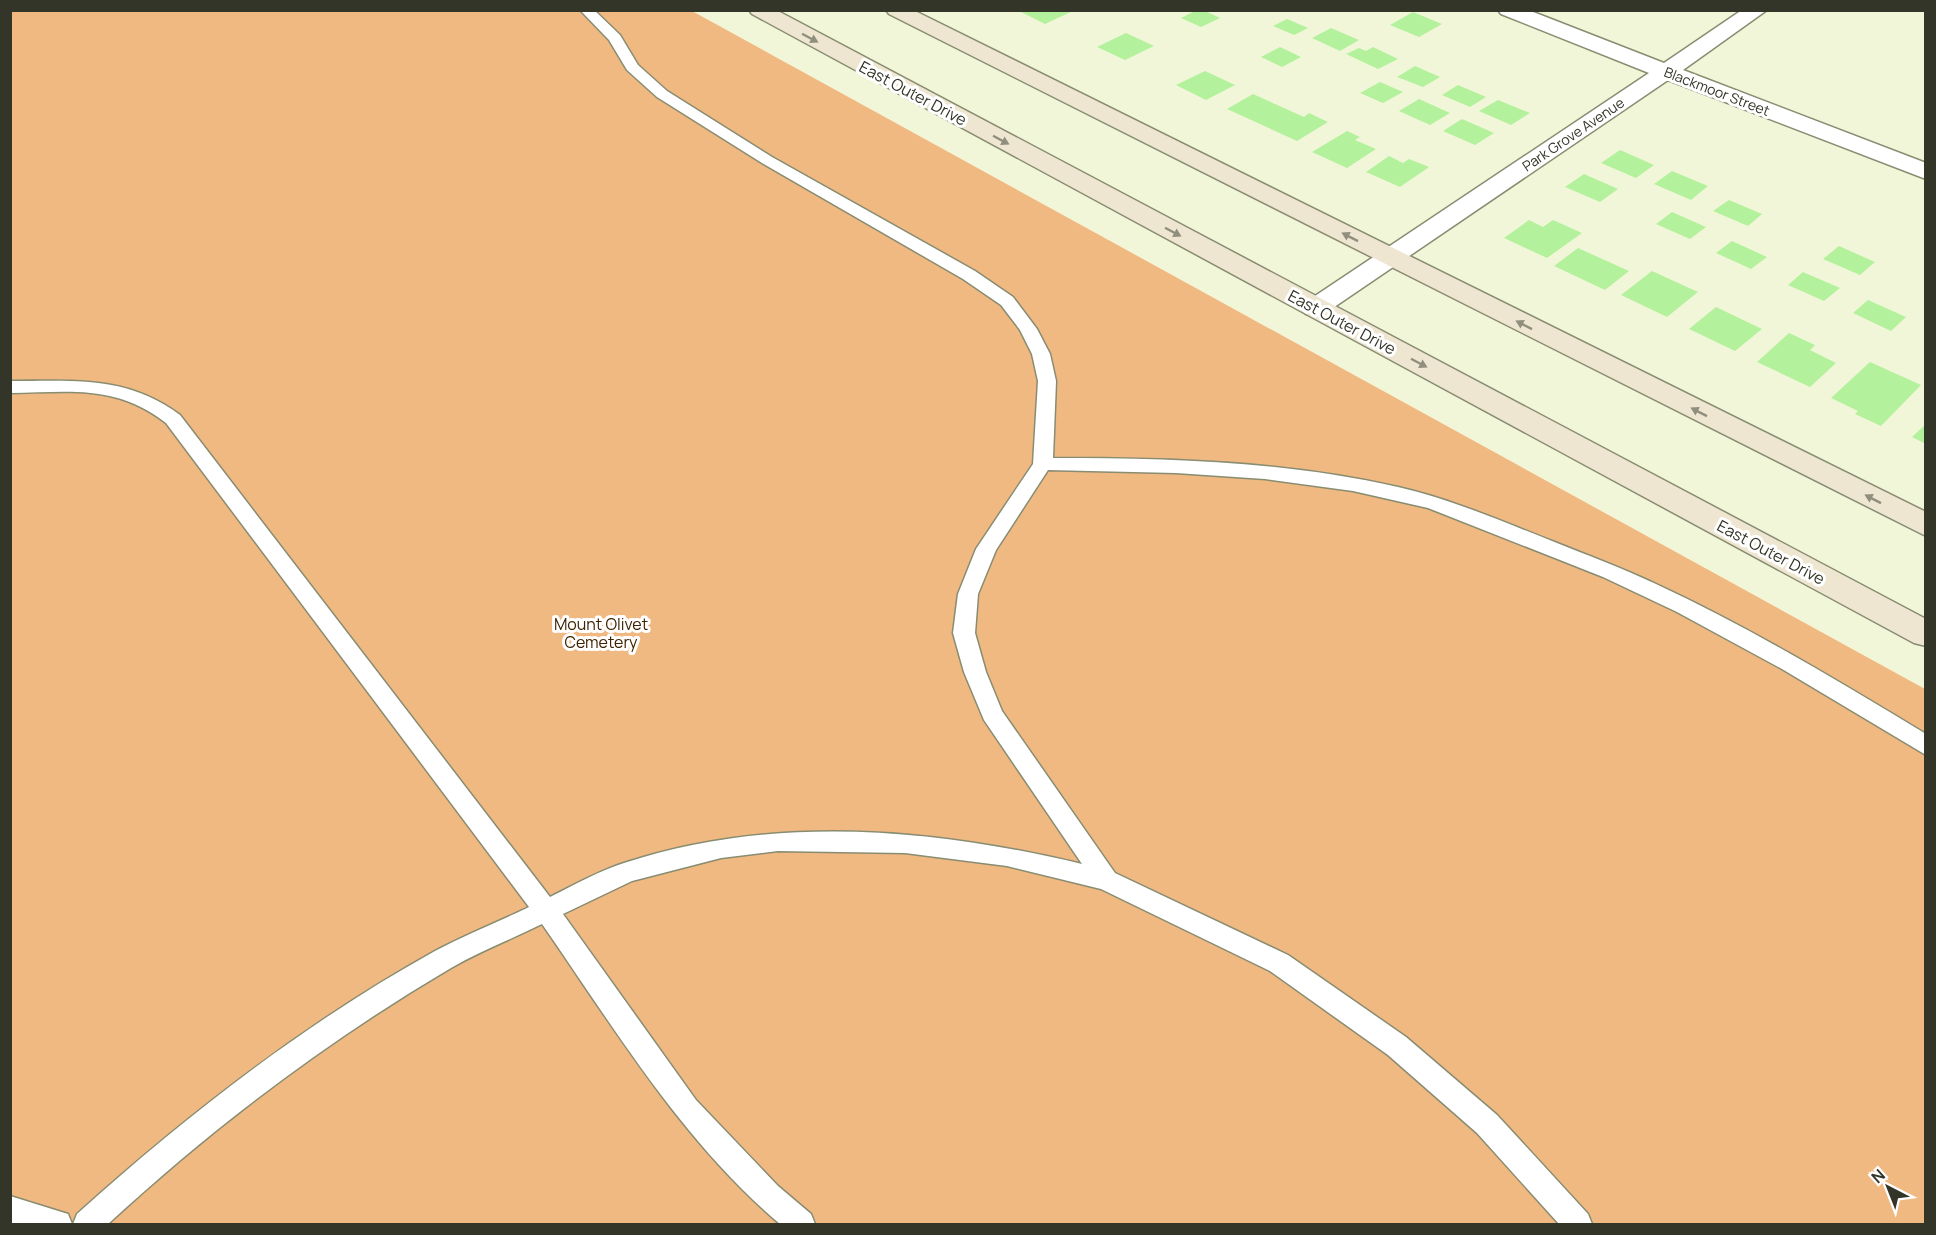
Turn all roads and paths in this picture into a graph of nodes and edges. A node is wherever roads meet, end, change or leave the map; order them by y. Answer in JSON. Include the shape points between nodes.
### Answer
{"nodes":[{"id":1,"x":586,"y":10,"type":"edge"},
{"id":2,"x":759,"y":10,"type":"edge"},
{"id":3,"x":896,"y":10,"type":"edge"},
{"id":4,"x":1508,"y":10,"type":"edge"},
{"id":5,"x":1757,"y":10,"type":"edge"},
{"id":6,"x":1666,"y":72,"type":"junction"},
{"id":7,"x":1926,"y":172,"type":"edge"},
{"id":8,"x":1390,"y":257,"type":"junction"},
{"id":9,"x":1315,"y":308,"type":"junction"},
{"id":10,"x":10,"y":387,"type":"edge"},
{"id":11,"x":1043,"y":464,"type":"junction"},
{"id":12,"x":1926,"y":525,"type":"edge"},
{"id":13,"x":1926,"y":634,"type":"edge"},
{"id":14,"x":1926,"y":746,"type":"edge"},
{"id":15,"x":1106,"y":880,"type":"junction"},
{"id":16,"x":545,"y":909,"type":"junction"},
{"id":17,"x":10,"y":1209,"type":"edge"},
{"id":18,"x":58,"y":1224,"type":"edge"},
{"id":19,"x":87,"y":1224,"type":"edge"},
{"id":20,"x":801,"y":1224,"type":"edge"},
{"id":21,"x":1578,"y":1224,"type":"edge"}],
"edges":[{"from":1,"to":11,"type":"lane","via":[[615,38],[632,67],[662,94],[1008,301],[1041,354],[1047,381]]},
{"from":2,"to":9,"type":"main road","name":"East Outer Drive","one_way":true},
{"from":8,"to":3,"type":"main road","one_way":true},
{"from":4,"to":6,"type":"street","name":"Blackmoor Street"},
{"from":5,"to":6,"type":"street","name":"Park Grove Avenue"},
{"from":6,"to":7,"type":"street","name":"Blackmoor Street"},
{"from":6,"to":8,"type":"street","name":"Park Grove Avenue"},
{"from":8,"to":9,"type":"street","name":"Park Grove Avenue"},
{"from":12,"to":8,"type":"main road","one_way":true},
{"from":9,"to":13,"type":"main road","name":"East Outer Drive","one_way":true},
{"from":10,"to":16,"type":"lane","via":[[73,386],[126,393],[151,402],[173,419]]},
{"from":11,"to":14,"type":"lane","via":[[1238,468],[1400,493],[1483,521],[1649,589],[1817,678]]},
{"from":11,"to":15,"type":"lane","via":[[986,549],[968,594],[964,633],[992,714]]},
{"from":15,"to":16,"type":"lane","via":[[1007,856],[916,844],[778,841],[721,848],[627,872]]},
{"from":15,"to":21,"type":"lane","via":[[1279,963],[1397,1046],[1487,1124]]},
{"from":16,"to":19,"type":"lane","via":[[444,959],[335,1027],[166,1151]]},
{"from":16,"to":20,"type":"lane","via":[[686,1109],[768,1196]]},
{"from":17,"to":18,"type":"lane"}]}
